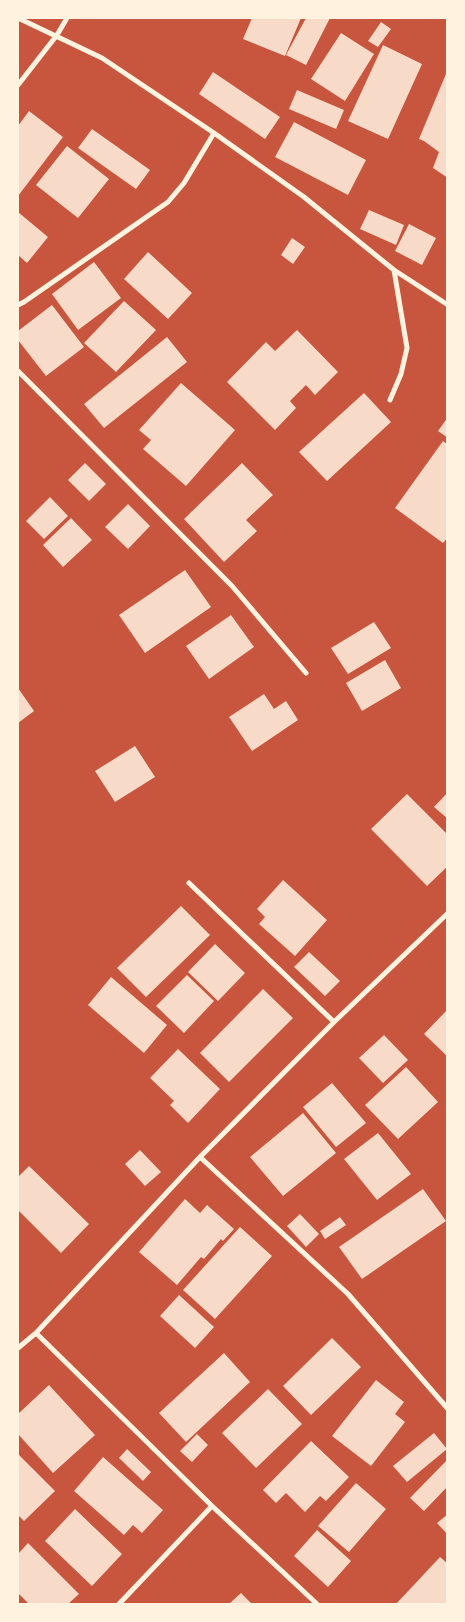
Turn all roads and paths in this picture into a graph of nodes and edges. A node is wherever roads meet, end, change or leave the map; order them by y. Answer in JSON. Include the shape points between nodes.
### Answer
{"nodes":[{"id":1,"x":18,"y":18,"type":"edge"},
{"id":2,"x":67,"y":18,"type":"edge"},
{"id":3,"x":57,"y":35,"type":"junction"},
{"id":4,"x":18,"y":85,"type":"edge"},
{"id":5,"x":214,"y":133,"type":"junction"},
{"id":6,"x":394,"y":270,"type":"junction"},
{"id":7,"x":18,"y":305,"type":"edge"},
{"id":8,"x":448,"y":306,"type":"edge"},
{"id":9,"x":18,"y":371,"type":"edge"},
{"id":10,"x":390,"y":400,"type":"dead end"},
{"id":11,"x":306,"y":673,"type":"dead end"},
{"id":12,"x":188,"y":883,"type":"dead end"},
{"id":13,"x":448,"y":913,"type":"edge"},
{"id":14,"x":334,"y":1022,"type":"junction"},
{"id":15,"x":200,"y":1156,"type":"junction"},
{"id":16,"x":36,"y":1333,"type":"junction"},
{"id":17,"x":18,"y":1348,"type":"edge"},
{"id":18,"x":448,"y":1408,"type":"edge"},
{"id":19,"x":212,"y":1506,"type":"junction"},
{"id":20,"x":119,"y":1604,"type":"edge"},
{"id":21,"x":317,"y":1604,"type":"edge"}],
"edges":[{"from":1,"to":3,"type":"street"},
{"from":2,"to":3,"type":"street"},
{"from":3,"to":4,"type":"street"},
{"from":3,"to":5,"type":"street","via":[[102,58]]},
{"from":5,"to":6,"type":"street","via":[[304,197]]},
{"from":5,"to":7,"type":"street","via":[[184,183],[168,202]]},
{"from":6,"to":8,"type":"street"},
{"from":6,"to":10,"type":"street","via":[[407,348]]},
{"from":9,"to":11,"type":"street","via":[[232,586]]},
{"from":12,"to":14,"type":"street"},
{"from":13,"to":14,"type":"street"},
{"from":14,"to":15,"type":"street"},
{"from":15,"to":16,"type":"street"},
{"from":15,"to":18,"type":"street","via":[[348,1294]]},
{"from":16,"to":17,"type":"street"},
{"from":16,"to":19,"type":"street"},
{"from":19,"to":20,"type":"street"},
{"from":19,"to":21,"type":"street"}]}
